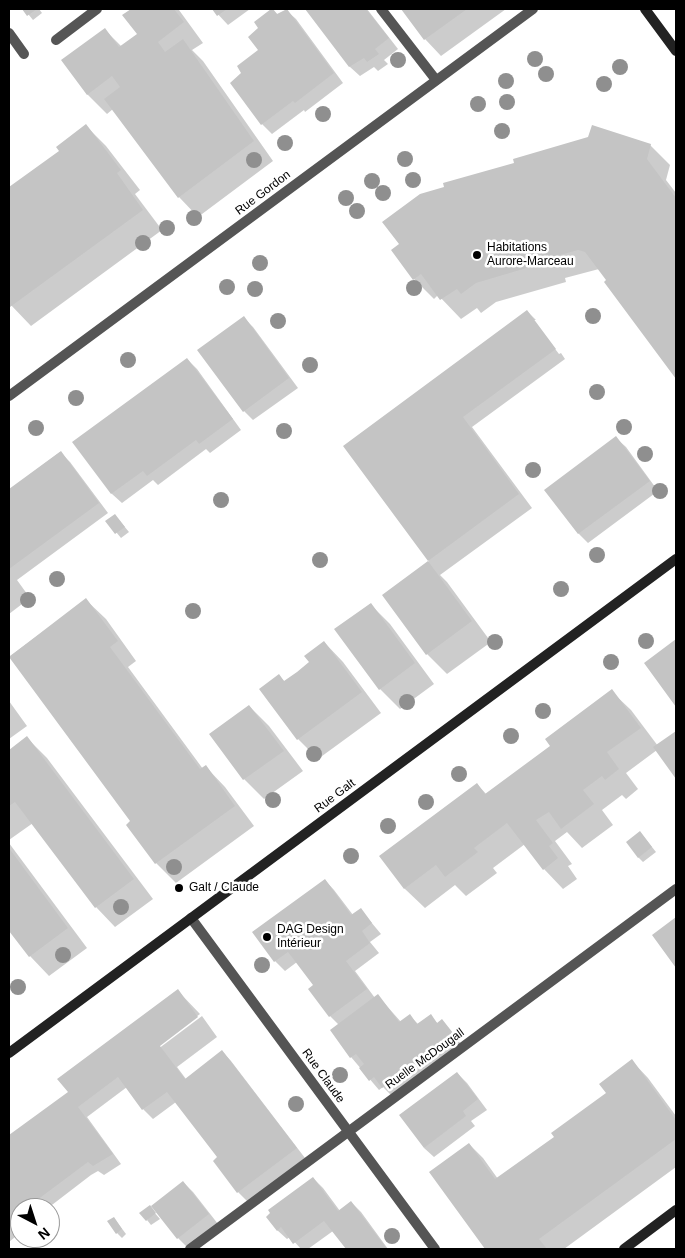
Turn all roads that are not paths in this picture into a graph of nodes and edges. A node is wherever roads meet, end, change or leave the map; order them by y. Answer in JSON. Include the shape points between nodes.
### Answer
{"nodes":[{"id":1,"x":97,"y":9,"type":"edge"},
{"id":2,"x":381,"y":9,"type":"edge"},
{"id":3,"x":533,"y":9,"type":"edge"},
{"id":4,"x":645,"y":9,"type":"edge"},
{"id":5,"x":9,"y":33,"type":"edge"},
{"id":6,"x":56,"y":40,"type":"dead end"},
{"id":7,"x":676,"y":51,"type":"edge"},
{"id":8,"x":24,"y":54,"type":"dead end"},
{"id":9,"x":436,"y":80,"type":"junction"},
{"id":10,"x":9,"y":396,"type":"edge"},
{"id":11,"x":676,"y":559,"type":"edge"},
{"id":12,"x":676,"y":889,"type":"edge"},
{"id":13,"x":191,"y":918,"type":"junction"},
{"id":14,"x":9,"y":1053,"type":"edge"},
{"id":15,"x":348,"y":1131,"type":"junction"},
{"id":16,"x":676,"y":1210,"type":"edge"},
{"id":17,"x":190,"y":1249,"type":"edge"},
{"id":18,"x":435,"y":1249,"type":"edge"},
{"id":19,"x":624,"y":1249,"type":"edge"}],
"edges":[{"from":1,"to":6,"type":"street"},
{"from":2,"to":9,"type":"street"},
{"from":3,"to":9,"type":"street","name":"Rue Gordon"},
{"from":4,"to":7,"type":"main road"},
{"from":5,"to":8,"type":"street"},
{"from":9,"to":10,"type":"street","name":"Rue Gordon"},
{"from":11,"to":13,"type":"main road","name":"Rue Galt"},
{"from":12,"to":15,"type":"street","name":"Ruelle McDougall"},
{"from":13,"to":14,"type":"main road","name":"Rue Galt"},
{"from":13,"to":15,"type":"street","name":"Rue Claude"},
{"from":15,"to":17,"type":"street","name":"Ruelle McDougall"},
{"from":15,"to":18,"type":"street","name":"Rue Claude"},
{"from":16,"to":19,"type":"main road"}]}
